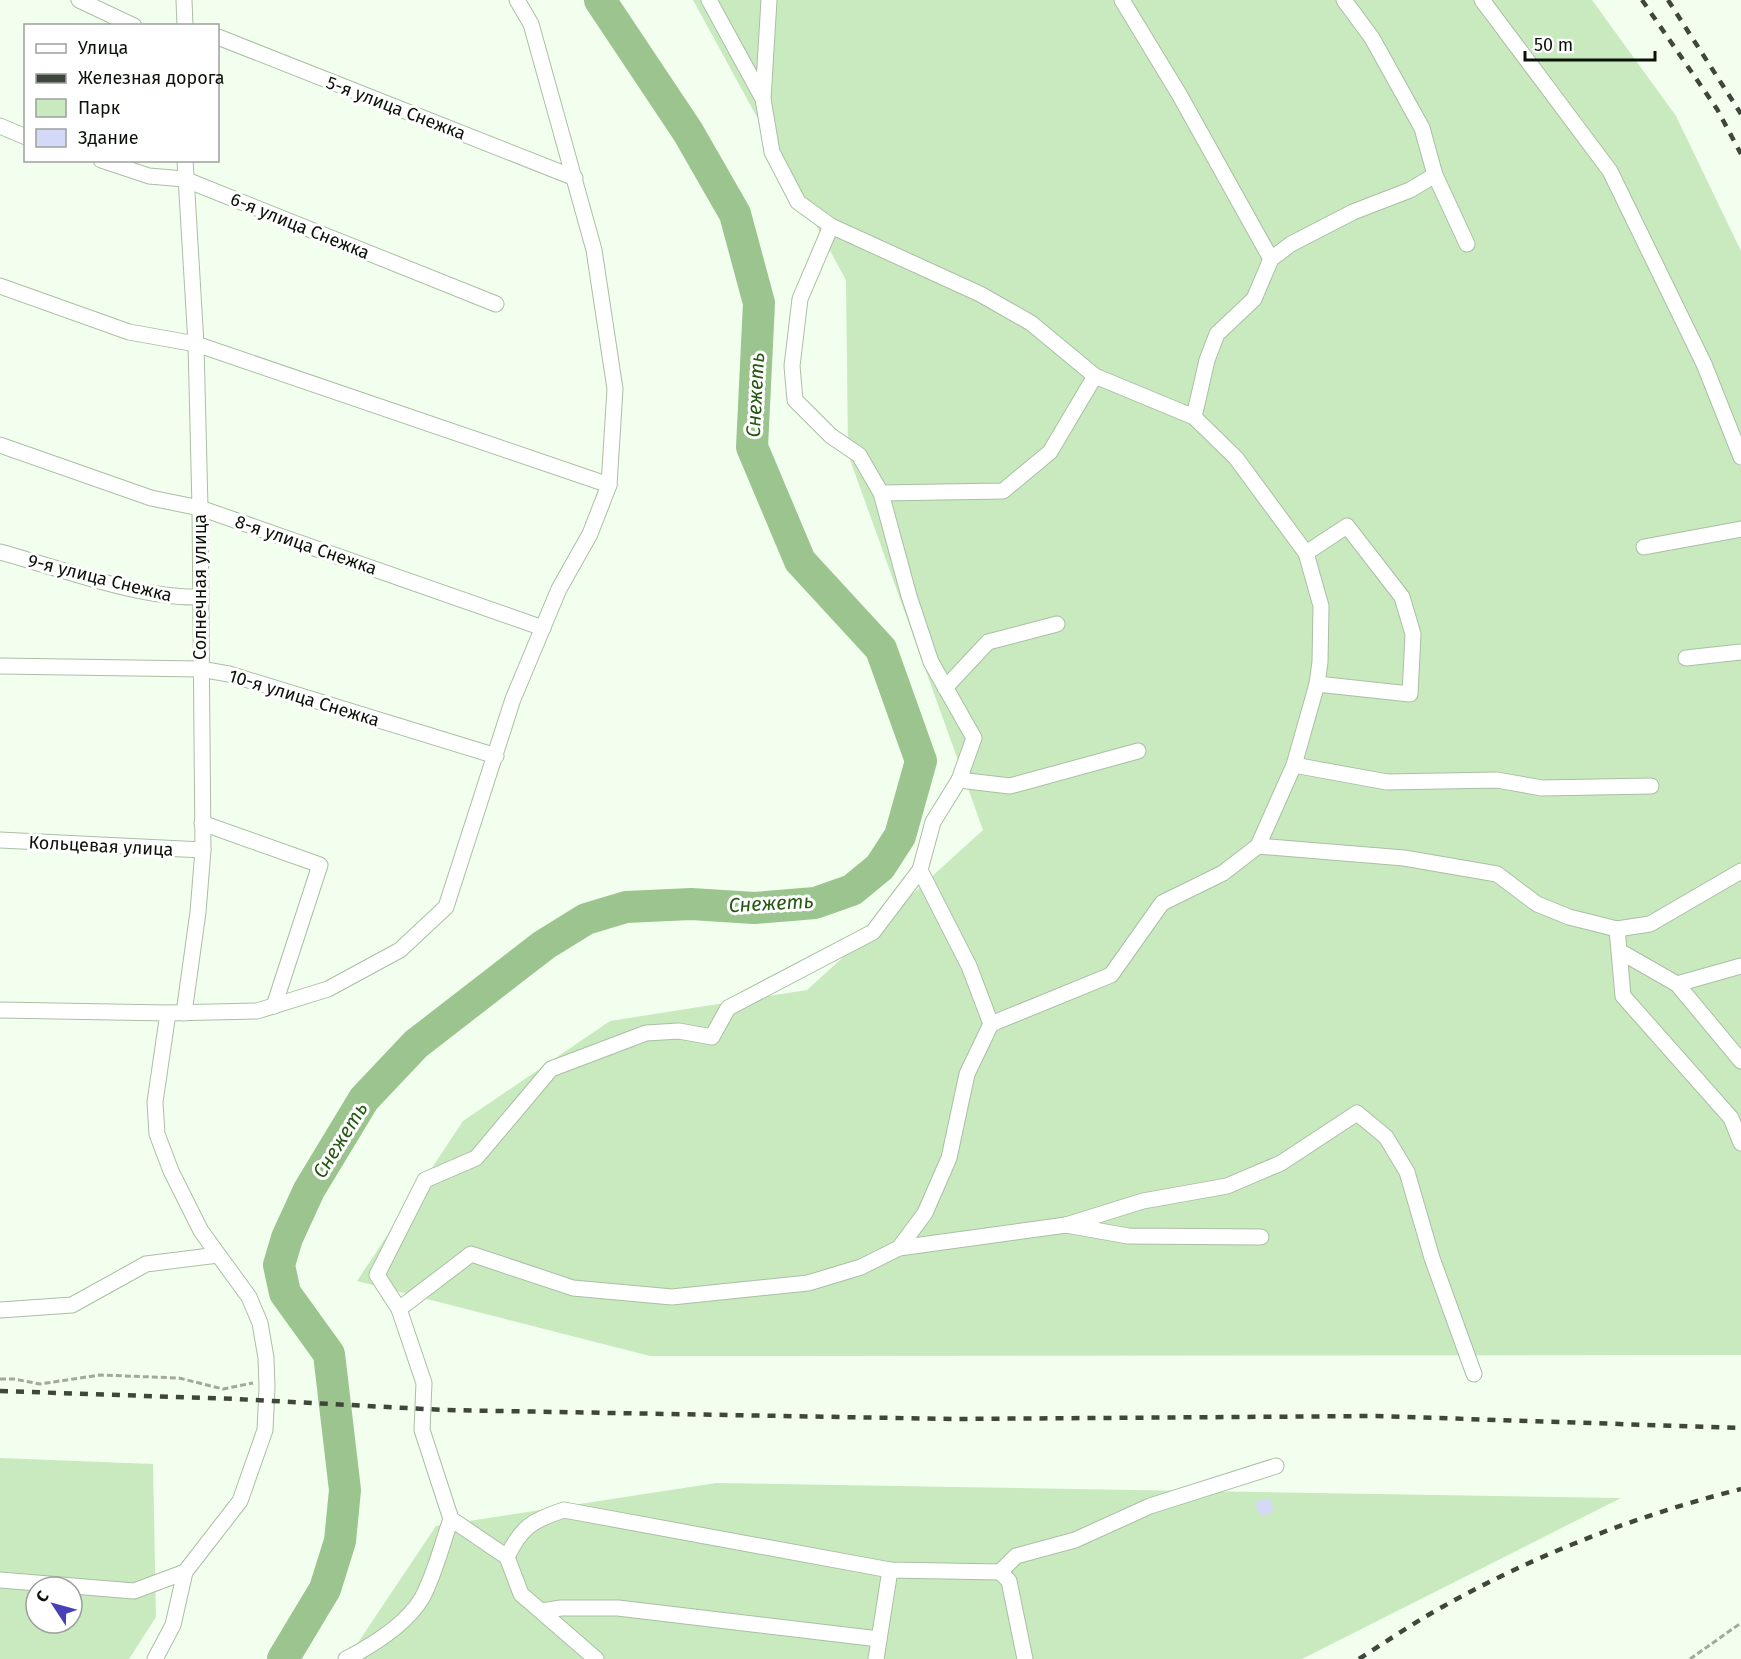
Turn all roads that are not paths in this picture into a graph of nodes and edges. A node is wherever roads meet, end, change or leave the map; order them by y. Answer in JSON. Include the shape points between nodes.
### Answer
{"nodes":[{"id":1,"x":79,"y":0,"type":"edge"},
{"id":2,"x":184,"y":0,"type":"edge"},
{"id":3,"x":517,"y":0,"type":"edge"},
{"id":4,"x":709,"y":0,"type":"edge"},
{"id":5,"x":769,"y":0,"type":"edge"},
{"id":6,"x":1122,"y":0,"type":"edge"},
{"id":7,"x":1344,"y":0,"type":"edge"},
{"id":8,"x":1482,"y":0,"type":"edge"},
{"id":9,"x":130,"y":24,"type":"edge"},
{"id":10,"x":186,"y":24,"type":"edge"},
{"id":11,"x":219,"y":37,"type":"edge"},
{"id":12,"x":763,"y":99,"type":"junction"},
{"id":13,"x":0,"y":126,"type":"edge"},
{"id":14,"x":24,"y":136,"type":"edge"},
{"id":15,"x":107,"y":162,"type":"edge"},
{"id":16,"x":185,"y":162,"type":"edge"},
{"id":17,"x":1435,"y":175,"type":"junction"},
{"id":18,"x":576,"y":178,"type":"junction"},
{"id":19,"x":184,"y":179,"type":"junction"},
{"id":20,"x":831,"y":226,"type":"junction"},
{"id":21,"x":1467,"y":244,"type":"dead end"},
{"id":22,"x":1271,"y":258,"type":"junction"},
{"id":23,"x":0,"y":286,"type":"edge"},
{"id":24,"x":496,"y":303,"type":"dead end"},
{"id":25,"x":196,"y":344,"type":"junction"},
{"id":26,"x":1095,"y":376,"type":"junction"},
{"id":27,"x":1194,"y":417,"type":"junction"},
{"id":28,"x":0,"y":445,"type":"edge"},
{"id":29,"x":1741,"y":457,"type":"edge"},
{"id":30,"x":609,"y":485,"type":"junction"},
{"id":31,"x":881,"y":493,"type":"junction"},
{"id":32,"x":200,"y":508,"type":"junction"},
{"id":33,"x":1741,"y":529,"type":"edge"},
{"id":34,"x":1644,"y":547,"type":"dead end"},
{"id":35,"x":0,"y":552,"type":"edge"},
{"id":36,"x":1306,"y":553,"type":"junction"},
{"id":37,"x":200,"y":597,"type":"junction"},
{"id":38,"x":1057,"y":624,"type":"dead end"},
{"id":39,"x":543,"y":627,"type":"junction"},
{"id":40,"x":1741,"y":652,"type":"edge"},
{"id":41,"x":1686,"y":658,"type":"dead end"},
{"id":42,"x":0,"y":666,"type":"edge"},
{"id":43,"x":200,"y":669,"type":"junction"},
{"id":44,"x":1317,"y":684,"type":"junction"},
{"id":45,"x":945,"y":688,"type":"junction"},
{"id":46,"x":1138,"y":752,"type":"dead end"},
{"id":47,"x":496,"y":756,"type":"junction"},
{"id":48,"x":1294,"y":765,"type":"junction"},
{"id":49,"x":959,"y":780,"type":"junction"},
{"id":50,"x":1651,"y":786,"type":"dead end"},
{"id":51,"x":202,"y":823,"type":"junction"},
{"id":52,"x":0,"y":840,"type":"edge"},
{"id":53,"x":1258,"y":846,"type":"junction"},
{"id":54,"x":203,"y":850,"type":"junction"},
{"id":55,"x":920,"y":870,"type":"junction"},
{"id":56,"x":1741,"y":871,"type":"edge"},
{"id":57,"x":1617,"y":929,"type":"junction"},
{"id":58,"x":1621,"y":952,"type":"junction"},
{"id":59,"x":1741,"y":966,"type":"edge"},
{"id":60,"x":1677,"y":984,"type":"junction"},
{"id":61,"x":274,"y":1006,"type":"junction"},
{"id":62,"x":0,"y":1010,"type":"edge"},
{"id":63,"x":168,"y":1013,"type":"junction"},
{"id":64,"x":184,"y":1013,"type":"junction"},
{"id":65,"x":991,"y":1024,"type":"junction"},
{"id":66,"x":1741,"y":1061,"type":"edge"},
{"id":67,"x":1741,"y":1143,"type":"edge"},
{"id":68,"x":1066,"y":1225,"type":"junction"},
{"id":69,"x":1261,"y":1238,"type":"dead end"},
{"id":70,"x":899,"y":1248,"type":"junction"},
{"id":71,"x":218,"y":1256,"type":"junction"},
{"id":72,"x":399,"y":1309,"type":"junction"},
{"id":73,"x":0,"y":1310,"type":"edge"},
{"id":74,"x":1474,"y":1374,"type":"dead end"},
{"id":75,"x":1276,"y":1466,"type":"dead end"},
{"id":76,"x":452,"y":1519,"type":"junction"},
{"id":77,"x":507,"y":1557,"type":"junction"},
{"id":78,"x":890,"y":1570,"type":"junction"},
{"id":79,"x":185,"y":1572,"type":"junction"},
{"id":80,"x":1000,"y":1572,"type":"junction"},
{"id":81,"x":0,"y":1580,"type":"edge"},
{"id":82,"x":542,"y":1611,"type":"junction"},
{"id":83,"x":879,"y":1639,"type":"junction"},
{"id":84,"x":155,"y":1659,"type":"edge"},
{"id":85,"x":346,"y":1659,"type":"edge"},
{"id":86,"x":596,"y":1659,"type":"edge"},
{"id":87,"x":876,"y":1659,"type":"edge"},
{"id":88,"x":1025,"y":1659,"type":"edge"}],
"edges":[{"from":1,"to":9,"type":"street"},
{"from":2,"to":10,"type":"street"},
{"from":3,"to":18,"type":"street","via":[[531,24]]},
{"from":4,"to":12,"type":"street"},
{"from":5,"to":12,"type":"street"},
{"from":6,"to":22,"type":"street"},
{"from":7,"to":17,"type":"street","via":[[1372,38],[1422,128]]},
{"from":8,"to":29,"type":"street","via":[[1610,171],[1704,364]]},
{"from":11,"to":18,"type":"street","name":"5-я улица Снежка"},
{"from":12,"to":20,"type":"street","via":[[772,152],[798,202]]},
{"from":13,"to":14,"type":"street"},
{"from":15,"to":19,"type":"street","name":"6-я улица Снежка","via":[[149,176]]},
{"from":16,"to":19,"type":"street","name":"Солнечная улица"},
{"from":17,"to":21,"type":"street"},
{"from":17,"to":22,"type":"street","via":[[1410,190],[1343,217]]},
{"from":18,"to":30,"type":"street","via":[[594,250],[615,389]]},
{"from":19,"to":24,"type":"street","name":"6-я улица Снежка"},
{"from":19,"to":25,"type":"street","name":"Солнечная улица"},
{"from":20,"to":26,"type":"street","via":[[1031,323]]},
{"from":20,"to":31,"type":"street","via":[[800,300],[792,366],[795,400],[831,436],[859,455]]},
{"from":22,"to":27,"type":"street","via":[[1254,299],[1217,334]]},
{"from":23,"to":25,"type":"street","via":[[129,332]]},
{"from":25,"to":30,"type":"street"},
{"from":25,"to":32,"type":"street","name":"Солнечная улица"},
{"from":26,"to":27,"type":"street"},
{"from":26,"to":31,"type":"street","via":[[1050,452],[1003,491]]},
{"from":27,"to":36,"type":"street","via":[[1236,458]]},
{"from":28,"to":32,"type":"street","name":"8-я улица Снежка","via":[[151,498]]},
{"from":30,"to":39,"type":"street","via":[[590,534]]},
{"from":31,"to":45,"type":"street","via":[[909,596]]},
{"from":32,"to":37,"type":"street","name":"Солнечная улица"},
{"from":32,"to":39,"type":"street","name":"8-я улица Снежка"},
{"from":33,"to":34,"type":"street"},
{"from":35,"to":37,"type":"street","name":"9-я улица Снежка","via":[[147,592]]},
{"from":36,"to":44,"type":"street","via":[[1321,606]]},
{"from":36,"to":44,"type":"street","via":[[1347,526],[1402,597],[1413,634],[1410,694]]},
{"from":37,"to":43,"type":"street","name":"Солнечная улица"},
{"from":38,"to":45,"type":"street","via":[[988,642]]},
{"from":39,"to":47,"type":"street","via":[[513,699]]},
{"from":40,"to":41,"type":"street"},
{"from":42,"to":43,"type":"street","name":"10-я улица Снежка"},
{"from":43,"to":47,"type":"street","name":"10-я улица Снежка","via":[[229,674]]},
{"from":43,"to":51,"type":"street","name":"Солнечная улица"},
{"from":44,"to":48,"type":"street"},
{"from":45,"to":49,"type":"street","via":[[974,738]]},
{"from":46,"to":49,"type":"street","via":[[1010,786]]},
{"from":47,"to":61,"type":"street","via":[[446,907],[400,950],[328,989]]},
{"from":48,"to":50,"type":"street","via":[[1387,782],[1497,780],[1542,788]]},
{"from":48,"to":53,"type":"street"},
{"from":49,"to":55,"type":"street","via":[[933,822]]},
{"from":51,"to":54,"type":"street","name":"Солнечная улица"},
{"from":51,"to":61,"type":"street","via":[[320,865]]},
{"from":52,"to":54,"type":"street","name":"Кольцевая улица"},
{"from":53,"to":57,"type":"street","via":[[1404,858],[1497,874],[1537,904]]},
{"from":53,"to":65,"type":"street","via":[[1222,873],[1162,903],[1111,975]]},
{"from":54,"to":64,"type":"street","name":"Солнечная улица"},
{"from":55,"to":65,"type":"street","via":[[969,966]]},
{"from":55,"to":72,"type":"street","via":[[873,932],[728,1008],[712,1036],[680,1031],[646,1034],[551,1069],[476,1158],[425,1180],[377,1275]]},
{"from":56,"to":57,"type":"street","via":[[1650,924]]},
{"from":57,"to":58,"type":"street"},
{"from":58,"to":60,"type":"street"},
{"from":58,"to":67,"type":"street","via":[[1623,996],[1731,1118]]},
{"from":59,"to":60,"type":"street"},
{"from":60,"to":66,"type":"street"},
{"from":61,"to":64,"type":"street","via":[[256,1011]]},
{"from":62,"to":63,"type":"street"},
{"from":63,"to":64,"type":"street"},
{"from":63,"to":71,"type":"street","via":[[155,1102],[157,1134],[201,1231]]},
{"from":65,"to":70,"type":"street","via":[[967,1074],[944,1175],[924,1214]]},
{"from":68,"to":69,"type":"street","via":[[1128,1236]]},
{"from":68,"to":70,"type":"street"},
{"from":68,"to":74,"type":"street","via":[[1143,1201],[1227,1186],[1281,1163],[1357,1113],[1386,1137],[1407,1172],[1432,1258]]},
{"from":70,"to":72,"type":"street","via":[[861,1267],[808,1283],[672,1298],[573,1288],[471,1254]]},
{"from":71,"to":73,"type":"street","via":[[147,1264],[72,1305]]},
{"from":71,"to":79,"type":"street","via":[[249,1296],[260,1323],[266,1430],[240,1502]]},
{"from":72,"to":76,"type":"street","via":[[424,1383],[422,1430]]},
{"from":75,"to":80,"type":"street","via":[[1150,1506],[1075,1540],[1016,1556]]},
{"from":76,"to":77,"type":"street"},
{"from":76,"to":85,"type":"street","via":[[422,1598],[406,1618]]},
{"from":77,"to":78,"type":"street","via":[[515,1540],[536,1519],[564,1510]]},
{"from":77,"to":82,"type":"street","via":[[521,1594]]},
{"from":78,"to":80,"type":"street"},
{"from":78,"to":83,"type":"street"},
{"from":79,"to":81,"type":"street","via":[[134,1591]]},
{"from":79,"to":84,"type":"street","via":[[173,1625]]},
{"from":80,"to":88,"type":"street","via":[[1009,1581]]},
{"from":82,"to":83,"type":"street","via":[[618,1608]]},
{"from":82,"to":86,"type":"street"},
{"from":83,"to":87,"type":"street"}]}
